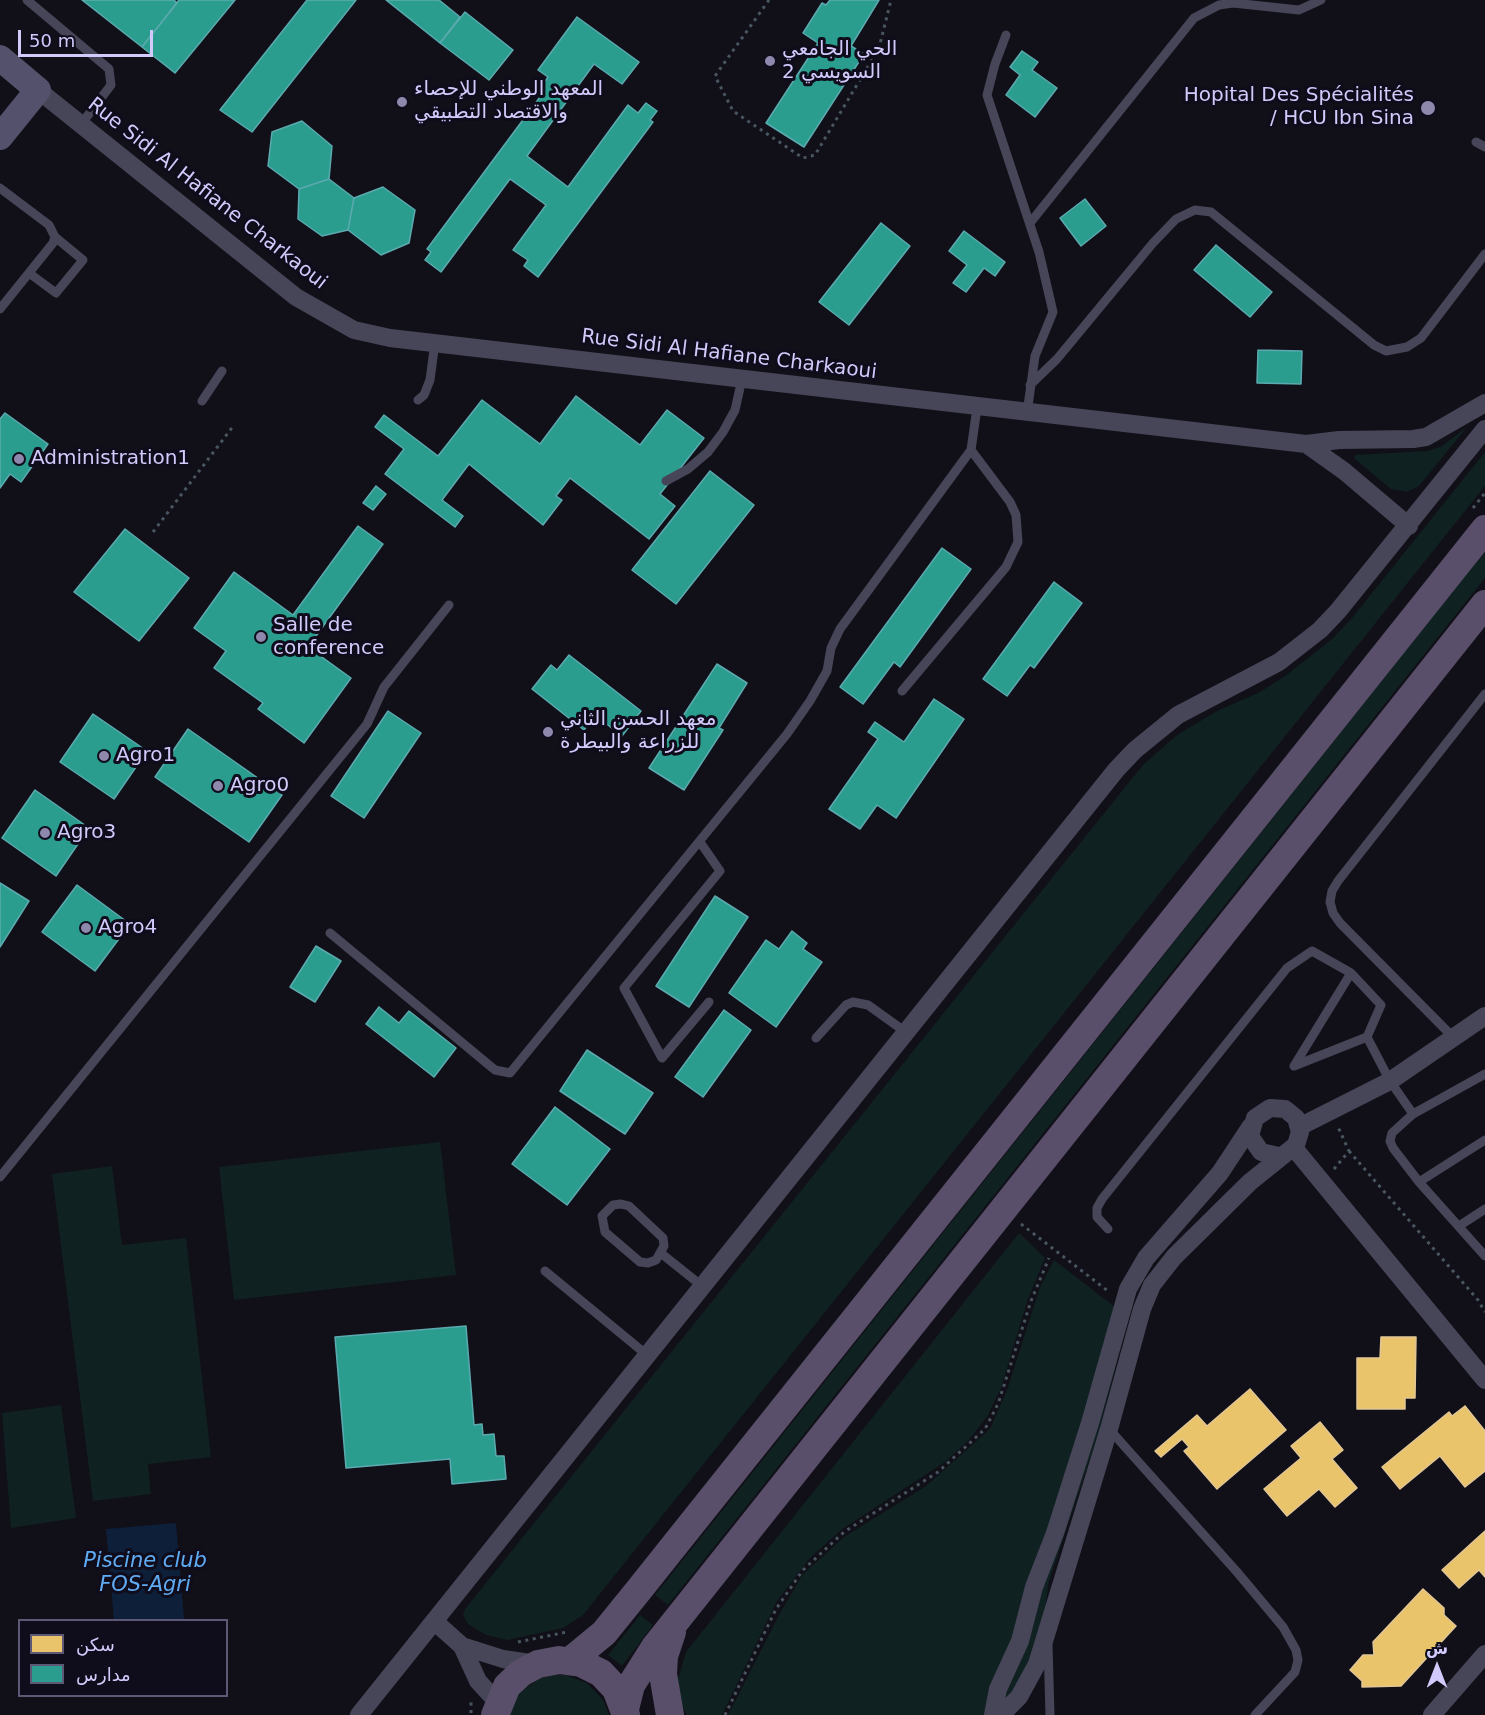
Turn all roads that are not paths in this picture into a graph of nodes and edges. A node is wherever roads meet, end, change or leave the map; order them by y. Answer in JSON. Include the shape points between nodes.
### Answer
{"nodes":[{"id":1,"x":27,"y":0,"type":"edge"},
{"id":2,"x":1321,"y":0,"type":"edge"},
{"id":3,"x":1006,"y":35,"type":"dead end"},
{"id":4,"x":0,"y":58,"type":"edge"},
{"id":5,"x":38,"y":90,"type":"junction"},
{"id":6,"x":82,"y":123,"type":"junction"},
{"id":7,"x":0,"y":137,"type":"edge"},
{"id":8,"x":0,"y":188,"type":"edge"},
{"id":9,"x":1030,"y":223,"type":"junction"},
{"id":10,"x":55,"y":237,"type":"junction"},
{"id":11,"x":1485,"y":254,"type":"edge"},
{"id":12,"x":30,"y":273,"type":"junction"},
{"id":13,"x":0,"y":309,"type":"edge"},
{"id":14,"x":435,"y":342,"type":"junction"},
{"id":15,"x":222,"y":371,"type":"dead end"},
{"id":16,"x":742,"y":379,"type":"junction"},
{"id":17,"x":1030,"y":385,"type":"junction"},
{"id":18,"x":418,"y":400,"type":"dead end"},
{"id":19,"x":202,"y":401,"type":"dead end"},
{"id":20,"x":1485,"y":403,"type":"edge"},
{"id":21,"x":977,"y":408,"type":"junction"},
{"id":22,"x":1027,"y":413,"type":"junction"},
{"id":23,"x":1485,"y":429,"type":"edge"},
{"id":24,"x":1306,"y":444,"type":"junction"},
{"id":25,"x":970,"y":450,"type":"junction"},
{"id":26,"x":666,"y":481,"type":"dead end"},
{"id":27,"x":1408,"y":526,"type":"junction"},
{"id":28,"x":1485,"y":529,"type":"edge"},
{"id":29,"x":1485,"y":604,"type":"edge"},
{"id":30,"x":449,"y":605,"type":"dead end"},
{"id":31,"x":902,"y":691,"type":"dead end"},
{"id":32,"x":1485,"y":694,"type":"edge"},
{"id":33,"x":700,"y":842,"type":"junction"},
{"id":34,"x":330,"y":933,"type":"dead end"},
{"id":35,"x":1351,"y":973,"type":"junction"},
{"id":36,"x":709,"y":1002,"type":"dead end"},
{"id":37,"x":1485,"y":1016,"type":"edge"},
{"id":38,"x":907,"y":1033,"type":"junction"},
{"id":39,"x":1452,"y":1036,"type":"junction"},
{"id":40,"x":1367,"y":1037,"type":"junction"},
{"id":41,"x":816,"y":1038,"type":"dead end"},
{"id":42,"x":1485,"y":1073,"type":"edge"},
{"id":43,"x":1390,"y":1081,"type":"junction"},
{"id":44,"x":1413,"y":1114,"type":"junction"},
{"id":45,"x":1251,"y":1126,"type":"junction"},
{"id":46,"x":1299,"y":1127,"type":"junction"},
{"id":47,"x":1485,"y":1140,"type":"edge"},
{"id":48,"x":1286,"y":1152,"type":"junction"},
{"id":49,"x":0,"y":1177,"type":"edge"},
{"id":50,"x":1419,"y":1182,"type":"junction"},
{"id":51,"x":1485,"y":1209,"type":"edge"},
{"id":52,"x":1459,"y":1226,"type":"junction"},
{"id":53,"x":1108,"y":1229,"type":"dead end"},
{"id":54,"x":662,"y":1254,"type":"junction"},
{"id":55,"x":1485,"y":1256,"type":"edge"},
{"id":56,"x":545,"y":1271,"type":"dead end"},
{"id":57,"x":702,"y":1286,"type":"junction"},
{"id":58,"x":647,"y":1355,"type":"junction"},
{"id":59,"x":1485,"y":1380,"type":"edge"},
{"id":60,"x":1109,"y":1429,"type":"junction"},
{"id":61,"x":434,"y":1621,"type":"junction"},
{"id":62,"x":676,"y":1622,"type":"junction"},
{"id":63,"x":1048,"y":1631,"type":"junction"},
{"id":64,"x":462,"y":1646,"type":"junction"},
{"id":65,"x":1485,"y":1654,"type":"edge"},
{"id":66,"x":570,"y":1661,"type":"junction"},
{"id":67,"x":537,"y":1664,"type":"junction"},
{"id":68,"x":496,"y":1709,"type":"edge"},
{"id":69,"x":626,"y":1712,"type":"edge"},
{"id":70,"x":359,"y":1715,"type":"edge"},
{"id":71,"x":670,"y":1715,"type":"edge"},
{"id":72,"x":993,"y":1715,"type":"edge"},
{"id":73,"x":1001,"y":1715,"type":"edge"},
{"id":74,"x":1050,"y":1715,"type":"edge"},
{"id":75,"x":1256,"y":1715,"type":"edge"},
{"id":76,"x":1432,"y":1715,"type":"edge"}],
"edges":[{"from":1,"to":6,"type":"lane","via":[[109,69],[111,85]]},
{"from":2,"to":9,"type":"lane","via":[[1299,10],[1233,3],[1219,5],[1194,18]]},
{"from":3,"to":9,"type":"lane","via":[[987,95]]},
{"from":4,"to":5,"type":"street"},
{"from":5,"to":6,"type":"street","name":"Rue Sidi Al Hafiane Charkaoui"},
{"from":5,"to":7,"type":"street"},
{"from":6,"to":14,"type":"street","name":"Rue Sidi Al Hafiane Charkaoui","via":[[296,297],[329,318],[354,330]]},
{"from":8,"to":10,"type":"lane","via":[[50,225]]},
{"from":9,"to":17,"type":"lane","via":[[1053,312],[1035,356]]},
{"from":10,"to":12,"type":"lane"},
{"from":10,"to":12,"type":"lane","via":[[83,260],[56,293]]},
{"from":11,"to":17,"type":"lane","via":[[1421,338],[1407,347],[1386,351],[1211,212],[1195,210],[1176,219],[1153,243]]},
{"from":12,"to":13,"type":"lane"},
{"from":14,"to":16,"type":"street","name":"Rue Sidi Al Hafiane Charkaoui"},
{"from":14,"to":18,"type":"lane","via":[[430,380]]},
{"from":15,"to":19,"type":"lane"},
{"from":16,"to":21,"type":"street","name":"Rue Sidi Al Hafiane Charkaoui"},
{"from":16,"to":26,"type":"lane","via":[[735,410],[723,432],[708,452]]},
{"from":17,"to":22,"type":"lane"},
{"from":20,"to":24,"type":"street","name":"Rue Sidi Al Hafiane Charkaoui","via":[[1426,437],[1413,440]]},
{"from":21,"to":22,"type":"street","name":"Rue Sidi Al Hafiane Charkaoui"},
{"from":21,"to":25,"type":"lane"},
{"from":22,"to":24,"type":"street","name":"Rue Sidi Al Hafiane Charkaoui"},
{"from":23,"to":27,"type":"street"},
{"from":24,"to":27,"type":"street"},
{"from":25,"to":31,"type":"lane","via":[[1010,502],[1016,514],[1018,542],[1006,567]]},
{"from":25,"to":33,"type":"lane","via":[[840,629],[827,671],[810,701]]},
{"from":27,"to":38,"type":"street","via":[[1338,611],[1300,646],[1257,675],[1178,715],[1135,750]]},
{"from":28,"to":66,"type":"main road","via":[[638,1591],[604,1633]]},
{"from":29,"to":62,"type":"main road"},
{"from":30,"to":49,"type":"lane","via":[[384,687],[367,724]]},
{"from":32,"to":39,"type":"lane","via":[[1338,881],[1330,902],[1340,923]]},
{"from":33,"to":34,"type":"lane","via":[[510,1073],[495,1071]]},
{"from":33,"to":36,"type":"lane","via":[[720,871],[624,988],[662,1058]]},
{"from":35,"to":40,"type":"lane","via":[[1381,1005]]},
{"from":35,"to":40,"type":"lane","via":[[1294,1066]]},
{"from":35,"to":53,"type":"lane","via":[[1312,951],[1287,968],[1102,1199],[1097,1217]]},
{"from":37,"to":39,"type":"street"},
{"from":38,"to":41,"type":"lane","via":[[868,1005],[853,1002]]},
{"from":38,"to":57,"type":"street"},
{"from":39,"to":43,"type":"street"},
{"from":40,"to":43,"type":"lane"},
{"from":42,"to":44,"type":"lane"},
{"from":43,"to":44,"type":"lane"},
{"from":43,"to":46,"type":"street"},
{"from":44,"to":50,"type":"lane","via":[[1392,1133],[1390,1141]]},
{"from":45,"to":46,"type":"street","via":[[1262,1111],[1275,1107],[1293,1114]]},
{"from":45,"to":48,"type":"street","via":[[1250,1136],[1257,1149],[1265,1154]]},
{"from":45,"to":72,"type":"street","via":[[1220,1173],[1146,1258],[1122,1303],[1090,1423],[1034,1587],[1020,1641],[998,1689]]},
{"from":46,"to":48,"type":"street","via":[[1299,1137]]},
{"from":47,"to":50,"type":"lane"},
{"from":48,"to":59,"type":"street","via":[[1321,1184]]},
{"from":48,"to":60,"type":"street","via":[[1174,1257],[1152,1285]]},
{"from":50,"to":52,"type":"lane"},
{"from":51,"to":52,"type":"lane"},
{"from":52,"to":55,"type":"lane"},
{"from":54,"to":54,"type":"lane","via":[[663,1238],[629,1206],[621,1204],[607,1209],[602,1216],[605,1232],[633,1257],[648,1263]]},
{"from":54,"to":57,"type":"lane"},
{"from":56,"to":58,"type":"lane"},
{"from":57,"to":58,"type":"street"},
{"from":58,"to":61,"type":"street"},
{"from":60,"to":63,"type":"street"},
{"from":60,"to":75,"type":"lane","via":[[1283,1627],[1296,1650],[1295,1672]]},
{"from":61,"to":64,"type":"street"},
{"from":61,"to":70,"type":"street"},
{"from":62,"to":69,"type":"main road","via":[[642,1665],[631,1685]]},
{"from":62,"to":71,"type":"main road","via":[[664,1656]]},
{"from":63,"to":73,"type":"street","via":[[1037,1664],[1019,1697]]},
{"from":63,"to":74,"type":"lane"},
{"from":64,"to":67,"type":"street","via":[[503,1659]]},
{"from":64,"to":68,"type":"street"},
{"from":65,"to":76,"type":"street"},
{"from":66,"to":67,"type":"main road"},
{"from":66,"to":69,"type":"main road","via":[[591,1667],[609,1681]]},
{"from":67,"to":68,"type":"main road","via":[[507,1686]]}]}
